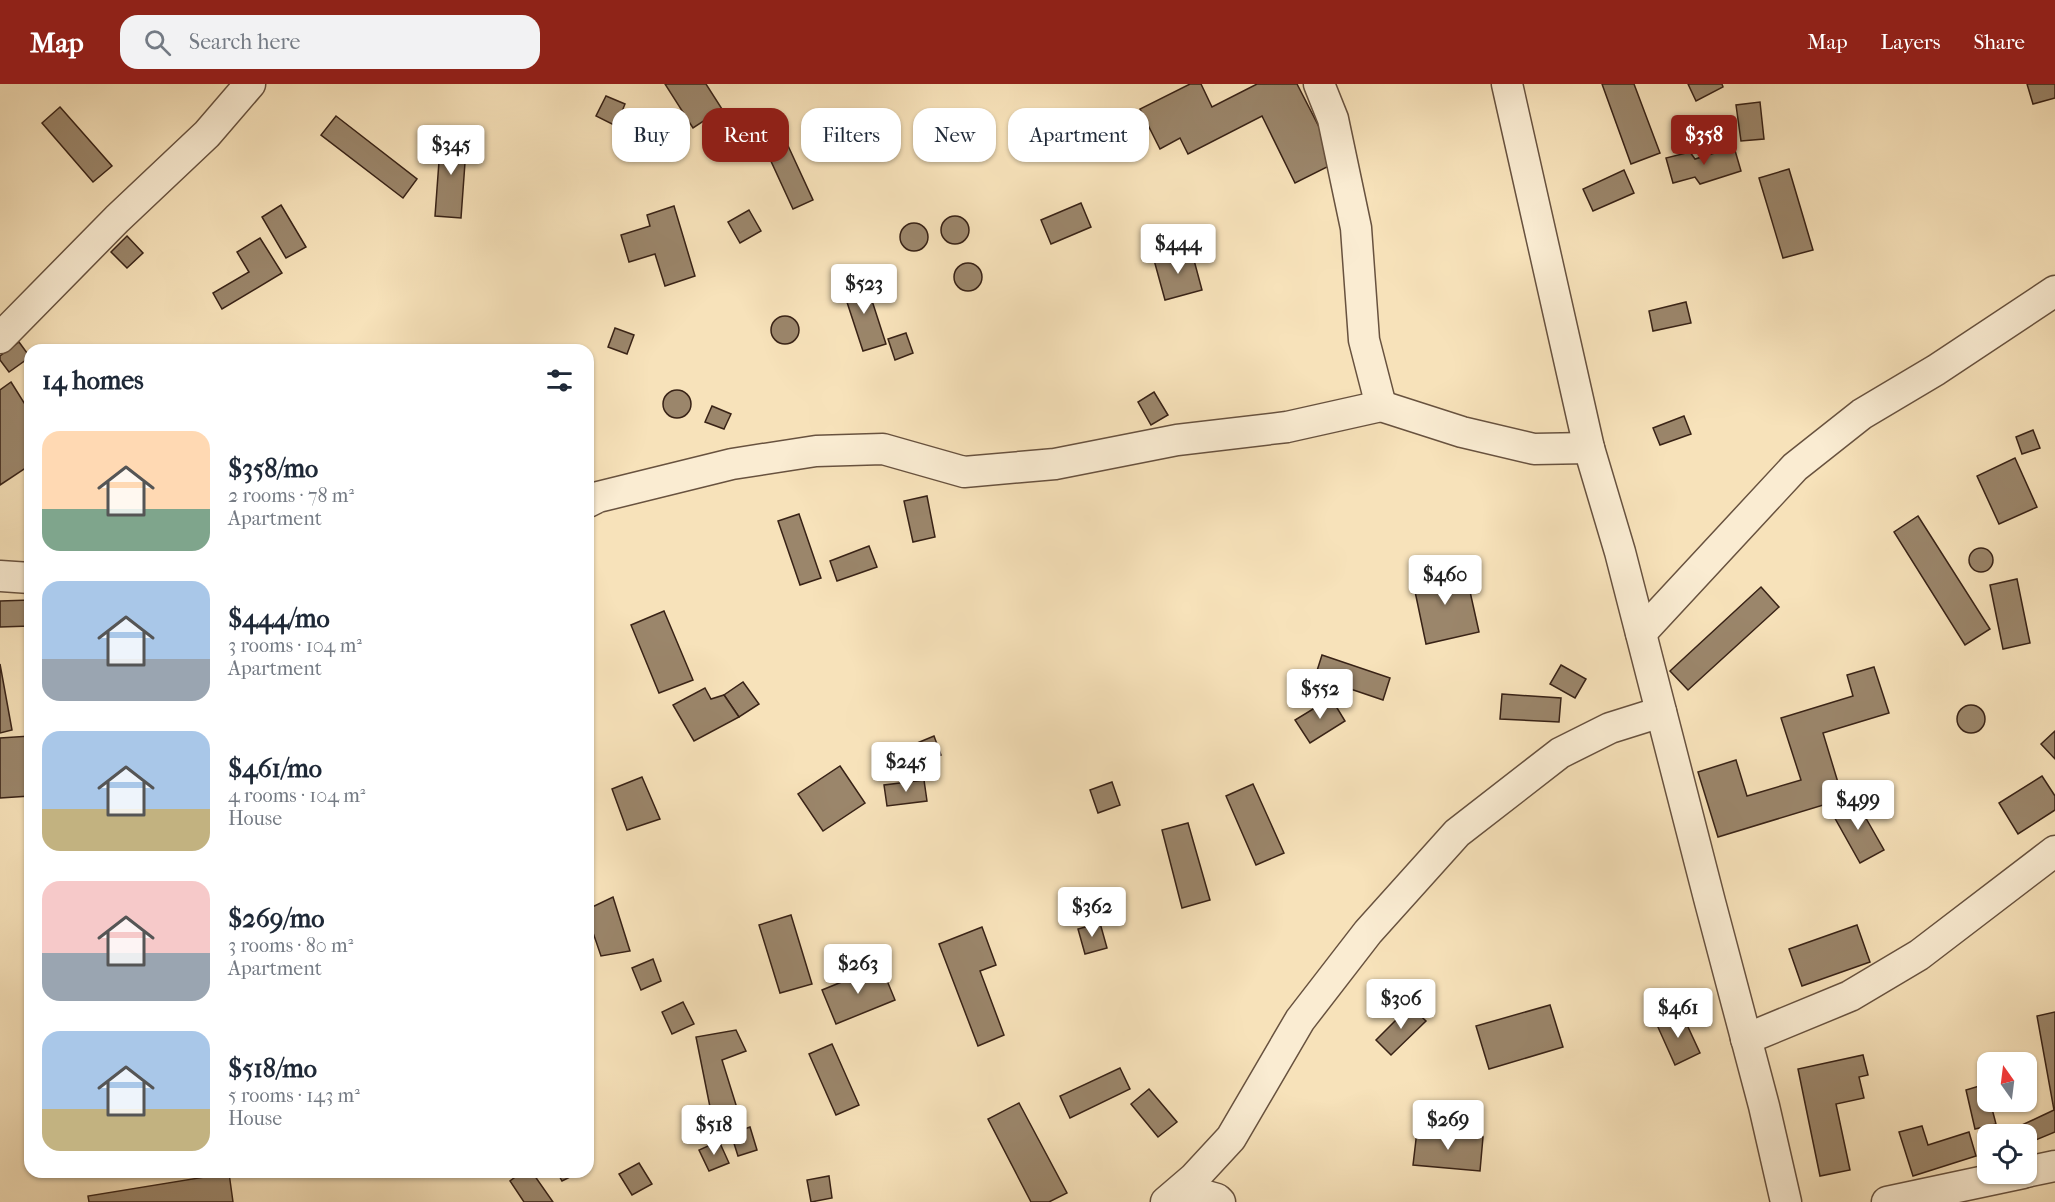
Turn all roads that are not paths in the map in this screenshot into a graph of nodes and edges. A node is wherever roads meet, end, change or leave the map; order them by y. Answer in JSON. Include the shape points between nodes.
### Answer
{"nodes":[{"id":1,"x":250,"y":84,"type":"edge"},
{"id":2,"x":1318,"y":84,"type":"edge"},
{"id":3,"x":1507,"y":84,"type":"edge"},
{"id":4,"x":2055,"y":291,"type":"edge"},
{"id":5,"x":0,"y":338,"type":"edge"},
{"id":6,"x":1381,"y":406,"type":"junction"},
{"id":7,"x":1589,"y":448,"type":"junction"},
{"id":8,"x":594,"y":499,"type":"edge"},
{"id":9,"x":0,"y":576,"type":"edge"},
{"id":10,"x":24,"y":578,"type":"edge"},
{"id":11,"x":1641,"y":633,"type":"junction"},
{"id":12,"x":1661,"y":712,"type":"junction"},
{"id":13,"x":2055,"y":851,"type":"edge"},
{"id":14,"x":1746,"y":1039,"type":"junction"},
{"id":15,"x":2055,"y":1166,"type":"edge"},
{"id":16,"x":2037,"y":1170,"type":"edge"},
{"id":17,"x":1977,"y":1183,"type":"edge"},
{"id":18,"x":1174,"y":1195,"type":"edge"},
{"id":19,"x":1220,"y":1202,"type":"edge"},
{"id":20,"x":1786,"y":1202,"type":"edge"},
{"id":21,"x":1887,"y":1202,"type":"edge"}],
"edges":[{"from":1,"to":5,"type":"street","via":[[207,134]]},
{"from":2,"to":6,"type":"street","via":[[1333,118],[1356,228],[1364,340]]},
{"from":3,"to":7,"type":"street"},
{"from":4,"to":11,"type":"street","via":[[1862,414],[1795,467]]},
{"from":6,"to":7,"type":"street","via":[[1462,432],[1534,449]]},
{"from":6,"to":8,"type":"street","via":[[1287,427],[1177,440],[1055,464],[964,472],[883,449],[816,451],[732,464]]},
{"from":7,"to":11,"type":"street"},
{"from":9,"to":10,"type":"street"},
{"from":11,"to":12,"type":"street"},
{"from":12,"to":14,"type":"street"},
{"from":12,"to":18,"type":"street","via":[[1610,728],[1560,753],[1457,832],[1368,932],[1300,1020],[1231,1138]]},
{"from":13,"to":14,"type":"street","via":[[1919,955],[1850,996]]},
{"from":14,"to":20,"type":"street"},
{"from":15,"to":16,"type":"street"},
{"from":17,"to":21,"type":"street"},
{"from":18,"to":19,"type":"street"}]}
